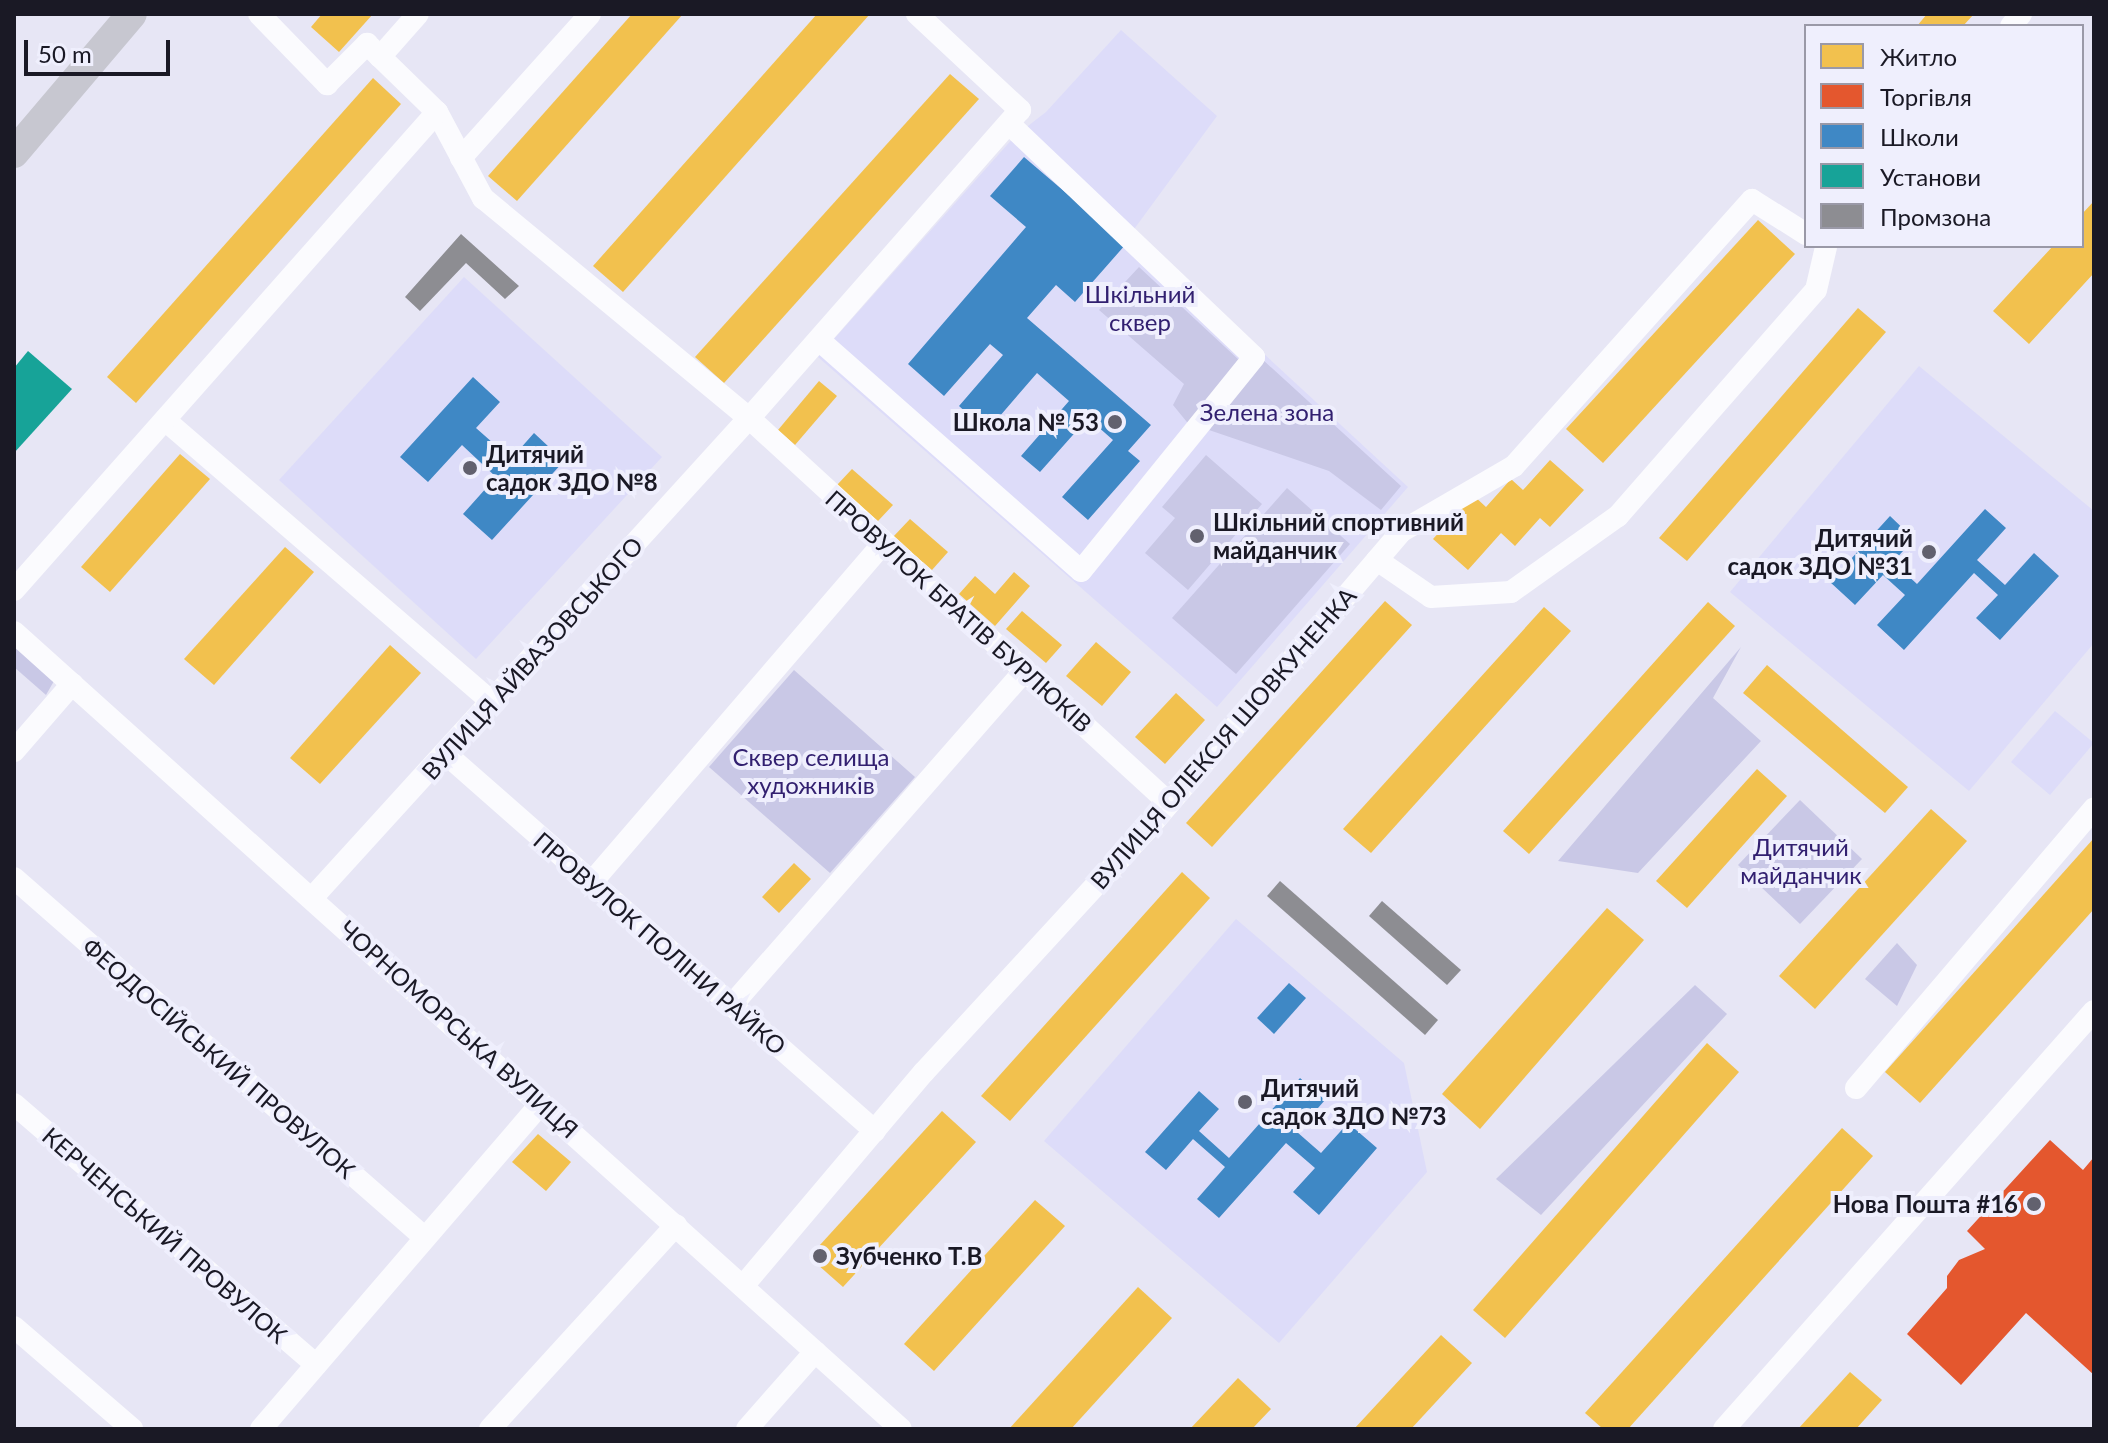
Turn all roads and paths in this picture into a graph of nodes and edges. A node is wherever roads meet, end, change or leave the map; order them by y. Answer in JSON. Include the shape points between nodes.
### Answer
{"nodes":[{"id":1,"x":132,"y":14,"type":"edge"},
{"id":2,"x":259,"y":14,"type":"edge"},
{"id":3,"x":418,"y":14,"type":"edge"},
{"id":4,"x":590,"y":14,"type":"edge"},
{"id":5,"x":917,"y":14,"type":"edge"},
{"id":6,"x":380,"y":57,"type":"junction"},
{"id":7,"x":437,"y":112,"type":"junction"},
{"id":8,"x":1014,"y":117,"type":"junction"},
{"id":9,"x":14,"y":153,"type":"edge"},
{"id":10,"x":461,"y":158,"type":"junction"},
{"id":11,"x":1804,"y":233,"type":"edge"},
{"id":12,"x":1826,"y":248,"type":"edge"},
{"id":13,"x":819,"y":340,"type":"junction"},
{"id":14,"x":749,"y":418,"type":"junction"},
{"id":15,"x":165,"y":420,"type":"junction"},
{"id":16,"x":883,"y":543,"type":"junction"},
{"id":17,"x":1377,"y":560,"type":"junction"},
{"id":18,"x":14,"y":590,"type":"edge"},
{"id":19,"x":14,"y":632,"type":"edge"},
{"id":20,"x":1025,"y":670,"type":"junction"},
{"id":21,"x":72,"y":684,"type":"junction"},
{"id":22,"x":492,"y":702,"type":"junction"},
{"id":23,"x":14,"y":751,"type":"edge"},
{"id":24,"x":446,"y":754,"type":"junction"},
{"id":25,"x":1169,"y":803,"type":"junction"},
{"id":26,"x":2094,"y":808,"type":"edge"},
{"id":27,"x":14,"y":878,"type":"edge"},
{"id":28,"x":591,"y":883,"type":"junction"},
{"id":29,"x":313,"y":897,"type":"junction"},
{"id":30,"x":731,"y":1006,"type":"junction"},
{"id":31,"x":2094,"y":1011,"type":"edge"},
{"id":32,"x":1856,"y":1088,"type":"dead end"},
{"id":33,"x":541,"y":1103,"type":"junction"},
{"id":34,"x":14,"y":1104,"type":"edge"},
{"id":35,"x":875,"y":1131,"type":"junction"},
{"id":36,"x":676,"y":1225,"type":"junction"},
{"id":37,"x":424,"y":1237,"type":"junction"},
{"id":38,"x":743,"y":1286,"type":"junction"},
{"id":39,"x":14,"y":1327,"type":"edge"},
{"id":40,"x":815,"y":1352,"type":"junction"},
{"id":41,"x":316,"y":1365,"type":"junction"},
{"id":42,"x":132,"y":1429,"type":"edge"},
{"id":43,"x":261,"y":1429,"type":"edge"},
{"id":44,"x":490,"y":1429,"type":"edge"},
{"id":45,"x":747,"y":1429,"type":"edge"},
{"id":46,"x":901,"y":1429,"type":"edge"},
{"id":47,"x":1724,"y":1429,"type":"edge"}],
"edges":[{"from":1,"to":9,"type":"main road"},
{"from":2,"to":6,"type":"street","via":[[327,84],[367,44]]},
{"from":3,"to":6,"type":"street"},
{"from":4,"to":10,"type":"street"},
{"from":5,"to":8,"type":"street"},
{"from":6,"to":7,"type":"street"},
{"from":7,"to":10,"type":"street"},
{"from":7,"to":15,"type":"street"},
{"from":8,"to":13,"type":"street","name":"ВУЛИЦЯ АЙВАЗОВСЬКОГО"},
{"from":8,"to":13,"type":"street","via":[[1254,357],[1081,571]]},
{"from":10,"to":14,"type":"street","via":[[483,198]]},
{"from":11,"to":17,"type":"street","name":"ВУЛИЦЯ ОЛЕКСІЯ ШОВКУНЕНКА","via":[[1752,200],[1514,466],[1402,531]]},
{"from":12,"to":17,"type":"street","via":[[1816,290],[1618,516],[1511,592],[1431,597]]},
{"from":13,"to":14,"type":"street","name":"ВУЛИЦЯ АЙВАЗОВСЬКОГО"},
{"from":14,"to":16,"type":"street","name":"ПРОВУЛОК БРАТІВ БУРЛЮКІВ"},
{"from":14,"to":22,"type":"street","name":"ВУЛИЦЯ АЙВАЗОВСЬКОГО"},
{"from":15,"to":18,"type":"street"},
{"from":15,"to":22,"type":"street"},
{"from":16,"to":20,"type":"street","name":"ПРОВУЛОК БРАТІВ БУРЛЮКІВ"},
{"from":16,"to":28,"type":"street"},
{"from":17,"to":25,"type":"street","name":"ВУЛИЦЯ ОЛЕКСІЯ ШОВКУНЕНКА"},
{"from":19,"to":21,"type":"street","name":"ЧОРНОМОРСЬКА ВУЛИЦЯ"},
{"from":20,"to":25,"type":"street","name":"ПРОВУЛОК БРАТІВ БУРЛЮКІВ"},
{"from":20,"to":30,"type":"street"},
{"from":21,"to":23,"type":"street"},
{"from":21,"to":29,"type":"street","name":"ЧОРНОМОРСЬКА ВУЛИЦЯ"},
{"from":22,"to":24,"type":"street","name":"ВУЛИЦЯ АЙВАЗОВСЬКОГО"},
{"from":24,"to":28,"type":"street","name":"ПРОВУЛОК ПОЛІНИ РАЙКО"},
{"from":24,"to":29,"type":"street","name":"ВУЛИЦЯ АЙВАЗОВСЬКОГО"},
{"from":25,"to":35,"type":"street","name":"ВУЛИЦЯ ОЛЕКСІЯ ШОВКУНЕНКА"},
{"from":26,"to":32,"type":"street"},
{"from":27,"to":37,"type":"street","name":"ФЕОДОСІЙСЬКИЙ ПРОВУЛОК"},
{"from":28,"to":30,"type":"street","name":"ПРОВУЛОК ПОЛІНИ РАЙКО"},
{"from":29,"to":33,"type":"street","name":"ЧОРНОМОРСЬКА ВУЛИЦЯ"},
{"from":30,"to":35,"type":"street","name":"ПРОВУЛОК ПОЛІНИ РАЙКО"},
{"from":31,"to":47,"type":"street"},
{"from":33,"to":36,"type":"street","name":"ЧОРНОМОРСЬКА ВУЛИЦЯ"},
{"from":33,"to":37,"type":"street"},
{"from":34,"to":41,"type":"street","name":"КЕРЧЕНСЬКИЙ ПРОВУЛОК"},
{"from":35,"to":38,"type":"street","name":"ВУЛИЦЯ ОЛЕКСІЯ ШОВКУНЕНКА"},
{"from":36,"to":38,"type":"street","name":"ЧОРНОМОРСЬКА ВУЛИЦЯ"},
{"from":36,"to":44,"type":"street"},
{"from":37,"to":41,"type":"street"},
{"from":38,"to":40,"type":"street","name":"ЧОРНОМОРСЬКА ВУЛИЦЯ"},
{"from":39,"to":42,"type":"street"},
{"from":40,"to":45,"type":"street"},
{"from":40,"to":46,"type":"street","name":"ЧОРНОМОРСЬКА ВУЛИЦЯ"},
{"from":41,"to":43,"type":"street"}]}
